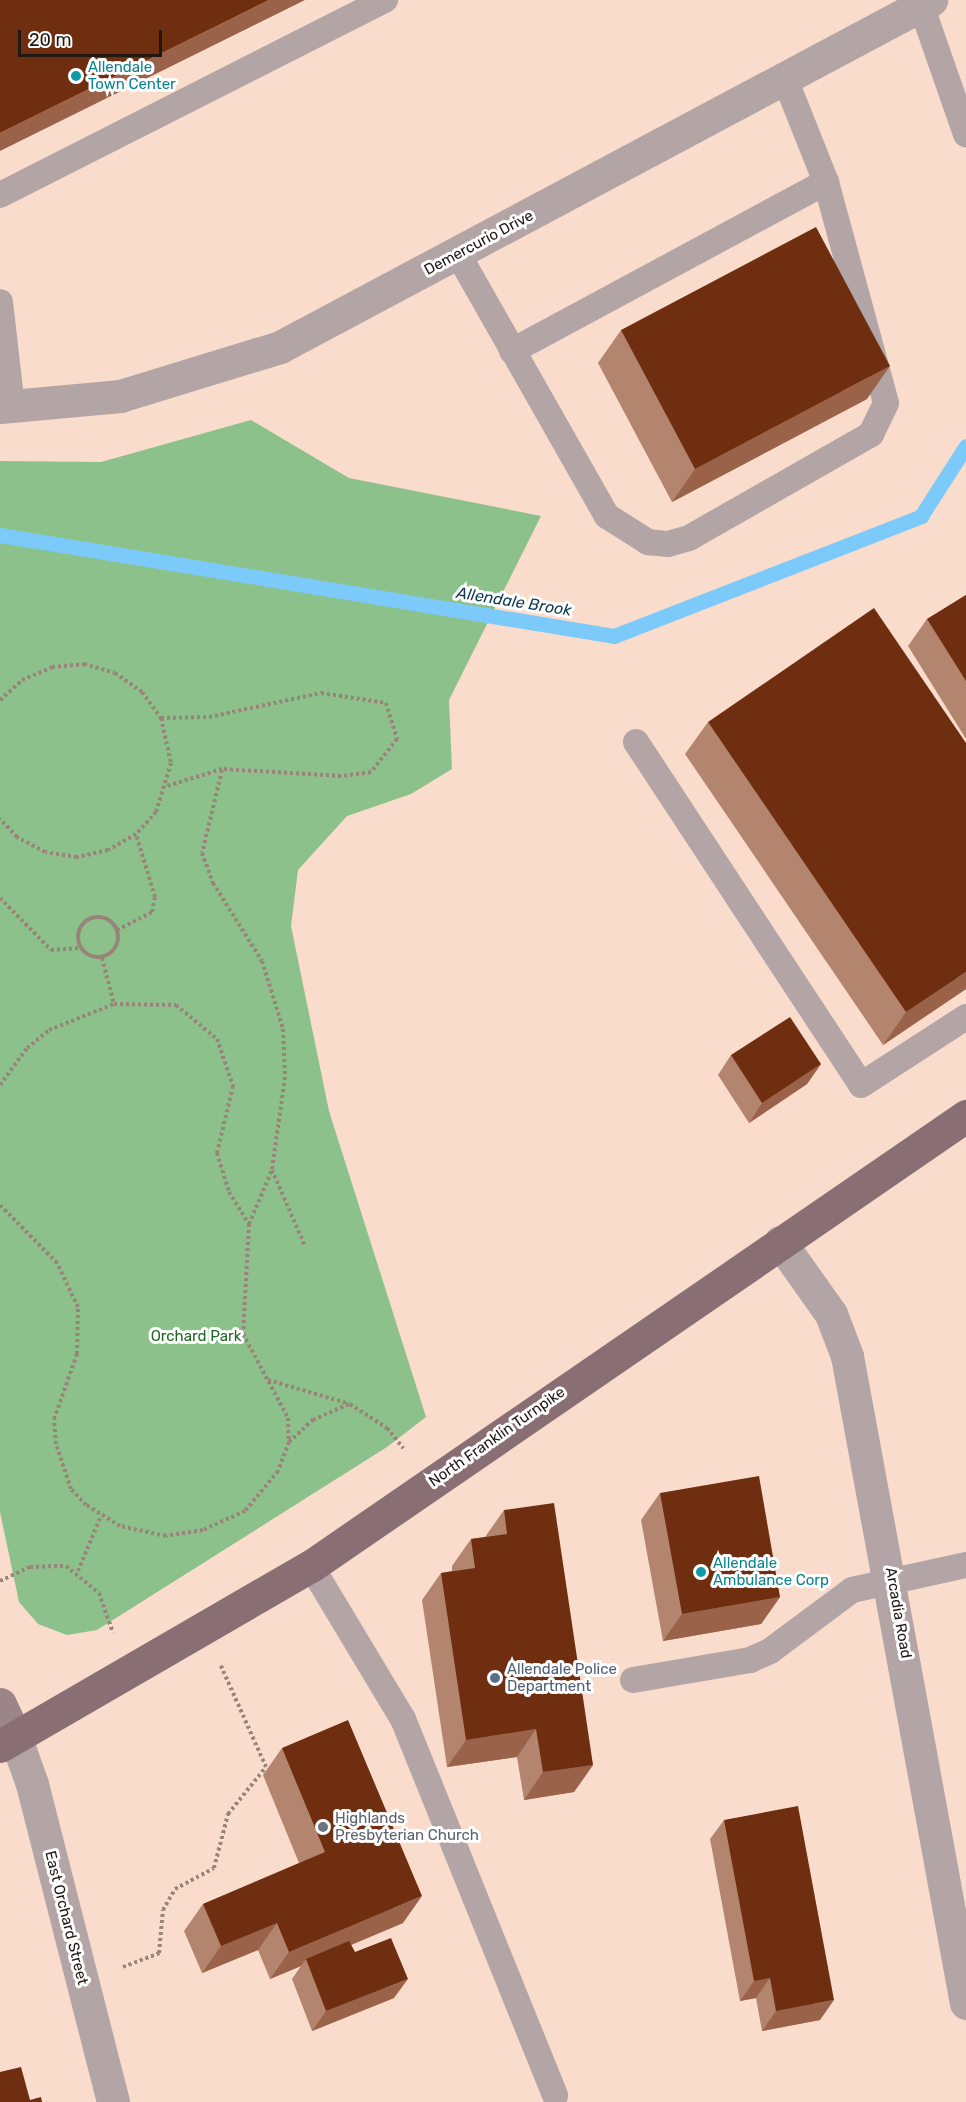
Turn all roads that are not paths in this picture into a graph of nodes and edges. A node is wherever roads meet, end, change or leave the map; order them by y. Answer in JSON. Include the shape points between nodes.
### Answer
{"nodes":[{"id":1,"x":385,"y":0,"type":"edge"},
{"id":2,"x":926,"y":3,"type":"edge"},
{"id":3,"x":785,"y":79,"type":"junction"},
{"id":4,"x":966,"y":134,"type":"edge"},
{"id":5,"x":826,"y":182,"type":"junction"},
{"id":6,"x":0,"y":195,"type":"edge"},
{"id":7,"x":458,"y":254,"type":"junction"},
{"id":8,"x":0,"y":302,"type":"edge"},
{"id":9,"x":512,"y":351,"type":"junction"},
{"id":10,"x":6,"y":407,"type":"edge"},
{"id":11,"x":636,"y":742,"type":"dead end"},
{"id":12,"x":966,"y":1017,"type":"edge"},
{"id":13,"x":963,"y":1125,"type":"edge"},
{"id":14,"x":780,"y":1242,"type":"junction"},
{"id":15,"x":966,"y":1565,"type":"edge"},
{"id":16,"x":311,"y":1566,"type":"junction"},
{"id":17,"x":892,"y":1578,"type":"junction"},
{"id":18,"x":633,"y":1680,"type":"dead end"},
{"id":19,"x":0,"y":1704,"type":"edge"},
{"id":20,"x":7,"y":1741,"type":"edge"},
{"id":21,"x":966,"y":2003,"type":"edge"},
{"id":22,"x":555,"y":2095,"type":"dead end"},
{"id":23,"x":113,"y":2102,"type":"edge"}],
"edges":[{"from":1,"to":6,"type":"lane"},
{"from":2,"to":3,"type":"street","name":"Demercurio Drive"},
{"from":2,"to":4,"type":"lane"},
{"from":3,"to":5,"type":"lane"},
{"from":3,"to":7,"type":"street","name":"Demercurio Drive"},
{"from":5,"to":9,"type":"lane"},
{"from":5,"to":9,"type":"lane","via":[[884,380],[882,420],[853,447],[689,538],[648,542],[607,516]]},
{"from":7,"to":9,"type":"lane"},
{"from":7,"to":10,"type":"street","name":"Demercurio Drive","via":[[280,347],[212,371],[120,396]]},
{"from":8,"to":10,"type":"lane"},
{"from":11,"to":12,"type":"lane","via":[[861,1085]]},
{"from":13,"to":14,"type":"main road","name":"North Franklin Turnpike"},
{"from":14,"to":16,"type":"main road","name":"North Franklin Turnpike"},
{"from":14,"to":17,"type":"street","name":"Arcadia Road","via":[[831,1314],[847,1356]]},
{"from":15,"to":17,"type":"lane"},
{"from":16,"to":20,"type":"main road","name":"North Franklin Turnpike"},
{"from":16,"to":22,"type":"lane","via":[[403,1719]]},
{"from":17,"to":18,"type":"lane","via":[[833,1600],[796,1633],[750,1660]]},
{"from":17,"to":21,"type":"street","name":"Arcadia Road"},
{"from":19,"to":20,"type":"main road"},
{"from":20,"to":23,"type":"street","name":"East Orchard Street","via":[[32,1784]]}]}
